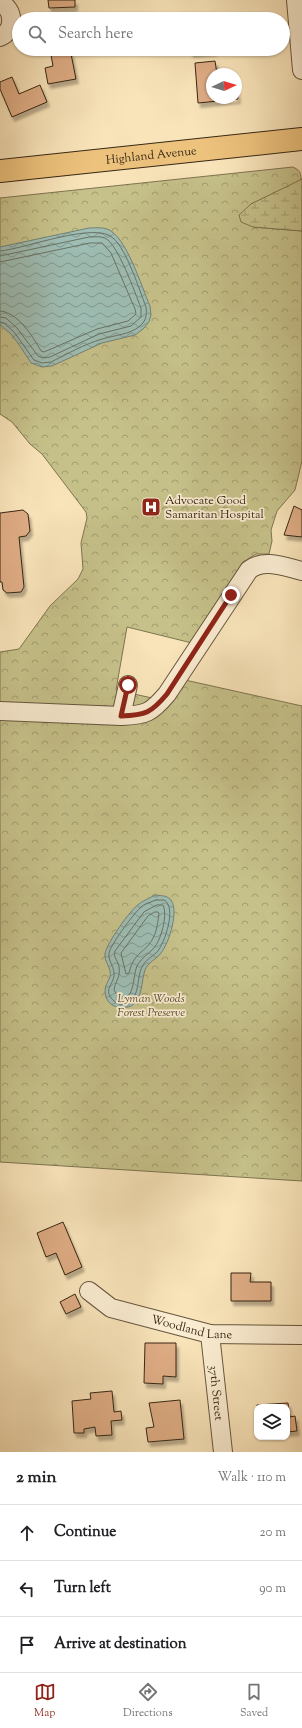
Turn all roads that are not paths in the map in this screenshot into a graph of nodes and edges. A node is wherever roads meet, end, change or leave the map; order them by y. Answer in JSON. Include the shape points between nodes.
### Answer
{"nodes":[{"id":1,"x":296,"y":0,"type":"edge"},
{"id":2,"x":0,"y":3,"type":"edge"},
{"id":3,"x":0,"y":37,"type":"edge"},
{"id":4,"x":302,"y":70,"type":"edge"},
{"id":5,"x":302,"y":139,"type":"edge"},
{"id":6,"x":0,"y":171,"type":"edge"},
{"id":7,"x":302,"y":571,"type":"edge"},
{"id":8,"x":128,"y":685,"type":"dead end"},
{"id":9,"x":0,"y":711,"type":"edge"},
{"id":10,"x":121,"y":716,"type":"junction"},
{"id":11,"x":89,"y":1291,"type":"dead end"},
{"id":12,"x":210,"y":1334,"type":"junction"},
{"id":13,"x":302,"y":1335,"type":"edge"},
{"id":14,"x":223,"y":1452,"type":"edge"}],
"edges":[{"from":1,"to":4,"type":"street"},
{"from":2,"to":3,"type":"street","via":[[8,8],[12,20],[8,31]]},
{"from":5,"to":6,"type":"main road","name":"Highland Avenue"},
{"from":7,"to":10,"type":"street","via":[[264,563],[255,565],[249,570],[167,694],[151,710],[140,715]]},
{"from":8,"to":10,"type":"street"},
{"from":9,"to":10,"type":"street"},
{"from":11,"to":12,"type":"street","name":"Woodland Lane","via":[[111,1308]]},
{"from":12,"to":13,"type":"street","name":"Woodland Lane"},
{"from":12,"to":14,"type":"street","name":"37th Street"}]}
